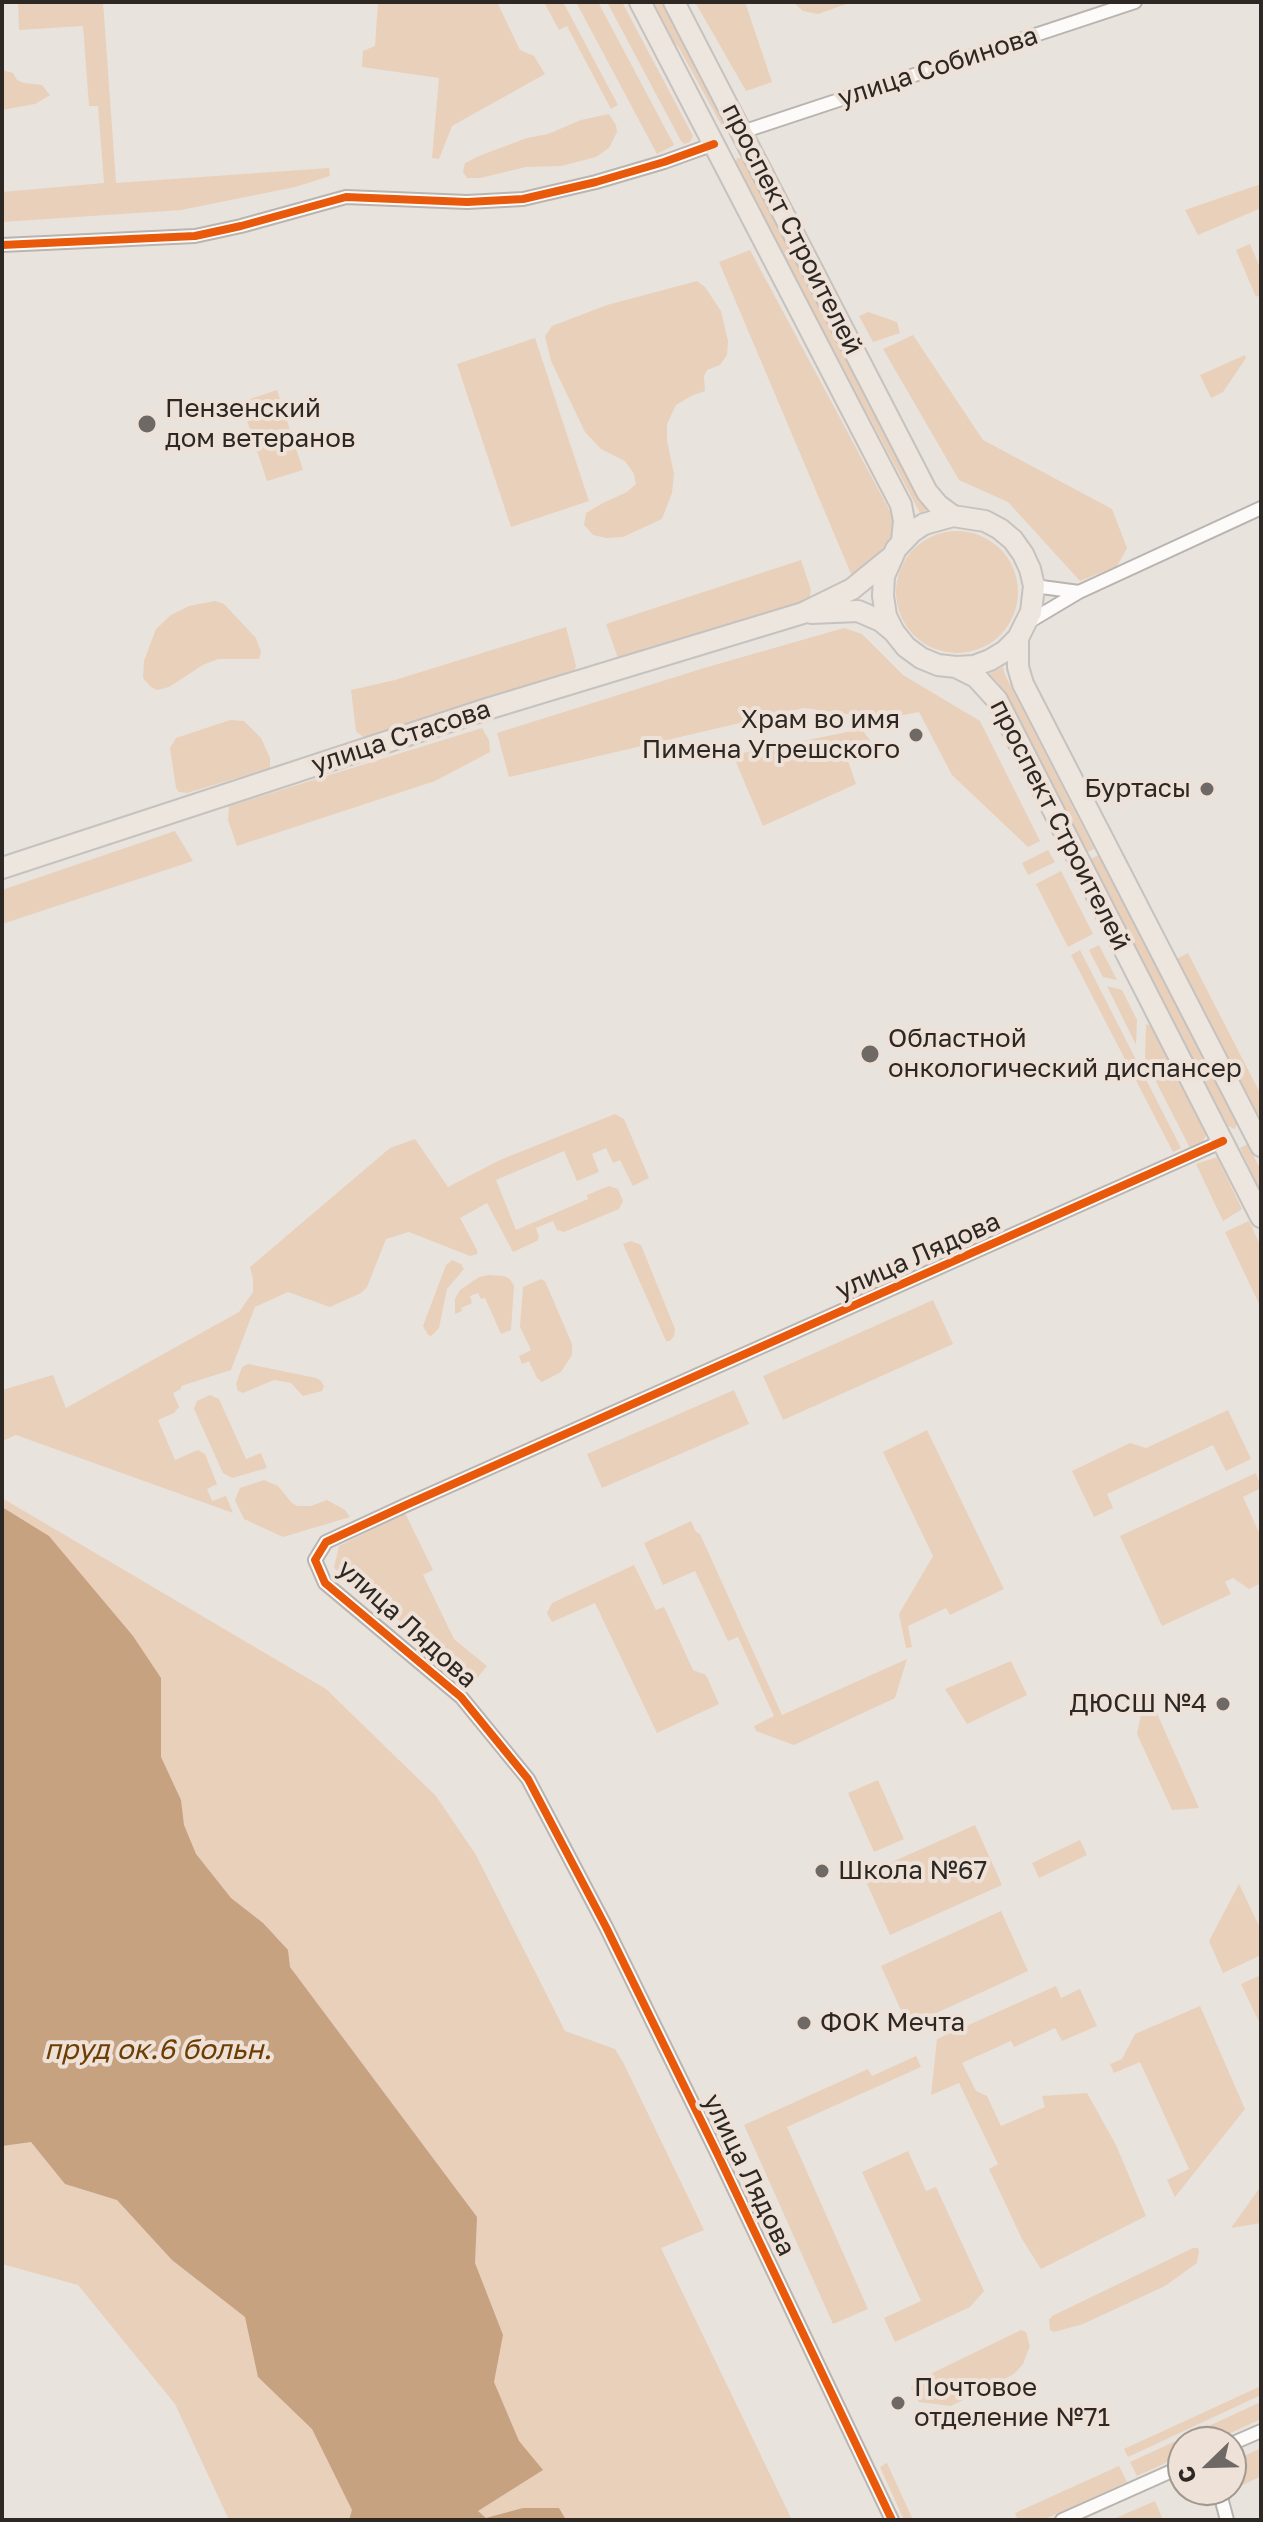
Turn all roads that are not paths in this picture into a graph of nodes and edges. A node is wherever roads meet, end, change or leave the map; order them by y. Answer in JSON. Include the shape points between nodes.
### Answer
{"nodes":[{"id":1,"x":640,"y":2,"type":"edge"},
{"id":2,"x":674,"y":2,"type":"edge"},
{"id":3,"x":1135,"y":2,"type":"edge"},
{"id":4,"x":742,"y":132,"type":"junction"},
{"id":5,"x":714,"y":144,"type":"junction"},
{"id":6,"x":2,"y":245,"type":"edge"},
{"id":7,"x":1261,"y":508,"type":"edge"},
{"id":8,"x":953,"y":516,"type":"junction"},
{"id":9,"x":896,"y":549,"type":"junction"},
{"id":10,"x":1034,"y":586,"type":"junction"},
{"id":11,"x":1079,"y":592,"type":"junction"},
{"id":12,"x":803,"y":613,"type":"junction"},
{"id":13,"x":1022,"y":631,"type":"junction"},
{"id":14,"x":894,"y":632,"type":"junction"},
{"id":15,"x":956,"y":667,"type":"junction"},
{"id":16,"x":2,"y":868,"type":"edge"},
{"id":17,"x":1223,"y":1141,"type":"junction"},
{"id":18,"x":1261,"y":1146,"type":"edge"},
{"id":19,"x":1261,"y":1217,"type":"edge"},
{"id":20,"x":1167,"y":2473,"type":"edge"},
{"id":21,"x":892,"y":2520,"type":"edge"},
{"id":22,"x":1062,"y":2520,"type":"edge"}],
"edges":[{"from":1,"to":5,"type":"main road","name":"проспект Строителей"},
{"from":2,"to":4,"type":"main road","name":"проспект Строителей"},
{"from":3,"to":4,"type":"street","name":"улица Собинова"},
{"from":4,"to":5,"type":"main road"},
{"from":4,"to":8,"type":"main road","name":"проспект Строителей","via":[[927,492]]},
{"from":5,"to":6,"type":"street","via":[[523,199],[346,197],[195,236]]},
{"from":5,"to":9,"type":"main road","name":"проспект Строителей","via":[[901,505],[904,521]]},
{"from":7,"to":11,"type":"street"},
{"from":8,"to":9,"type":"main road","via":[[924,524]]},
{"from":8,"to":10,"type":"main road","via":[[985,521],[1013,540]]},
{"from":9,"to":12,"type":"main road","name":"улица Стасова","via":[[852,589]]},
{"from":9,"to":14,"type":"main road","name":"проспект Строителей","via":[[884,576],[883,596]]},
{"from":10,"to":11,"type":"street"},
{"from":10,"to":13,"type":"main road","name":"проспект Строителей"},
{"from":11,"to":13,"type":"street"},
{"from":12,"to":14,"type":"main road","name":"улица Стасова","via":[[858,611]]},
{"from":12,"to":16,"type":"main road","name":"улица Стасова","via":[[487,709]]},
{"from":13,"to":15,"type":"main road","via":[[990,660]]},
{"from":13,"to":18,"type":"main road","name":"проспект Строителей","via":[[1018,667],[1023,684]]},
{"from":14,"to":15,"type":"main road","name":"проспект Строителей","via":[[921,658]]},
{"from":15,"to":17,"type":"main road","name":"проспект Строителей","via":[[976,677],[997,700]]},
{"from":17,"to":19,"type":"main road","name":"проспект Строителей"},
{"from":17,"to":21,"type":"street","name":"улица Лядова","via":[[393,1511],[326,1542],[315,1560],[325,1583],[461,1697],[528,1779],[717,2153]]},
{"from":20,"to":22,"type":"street"}]}
